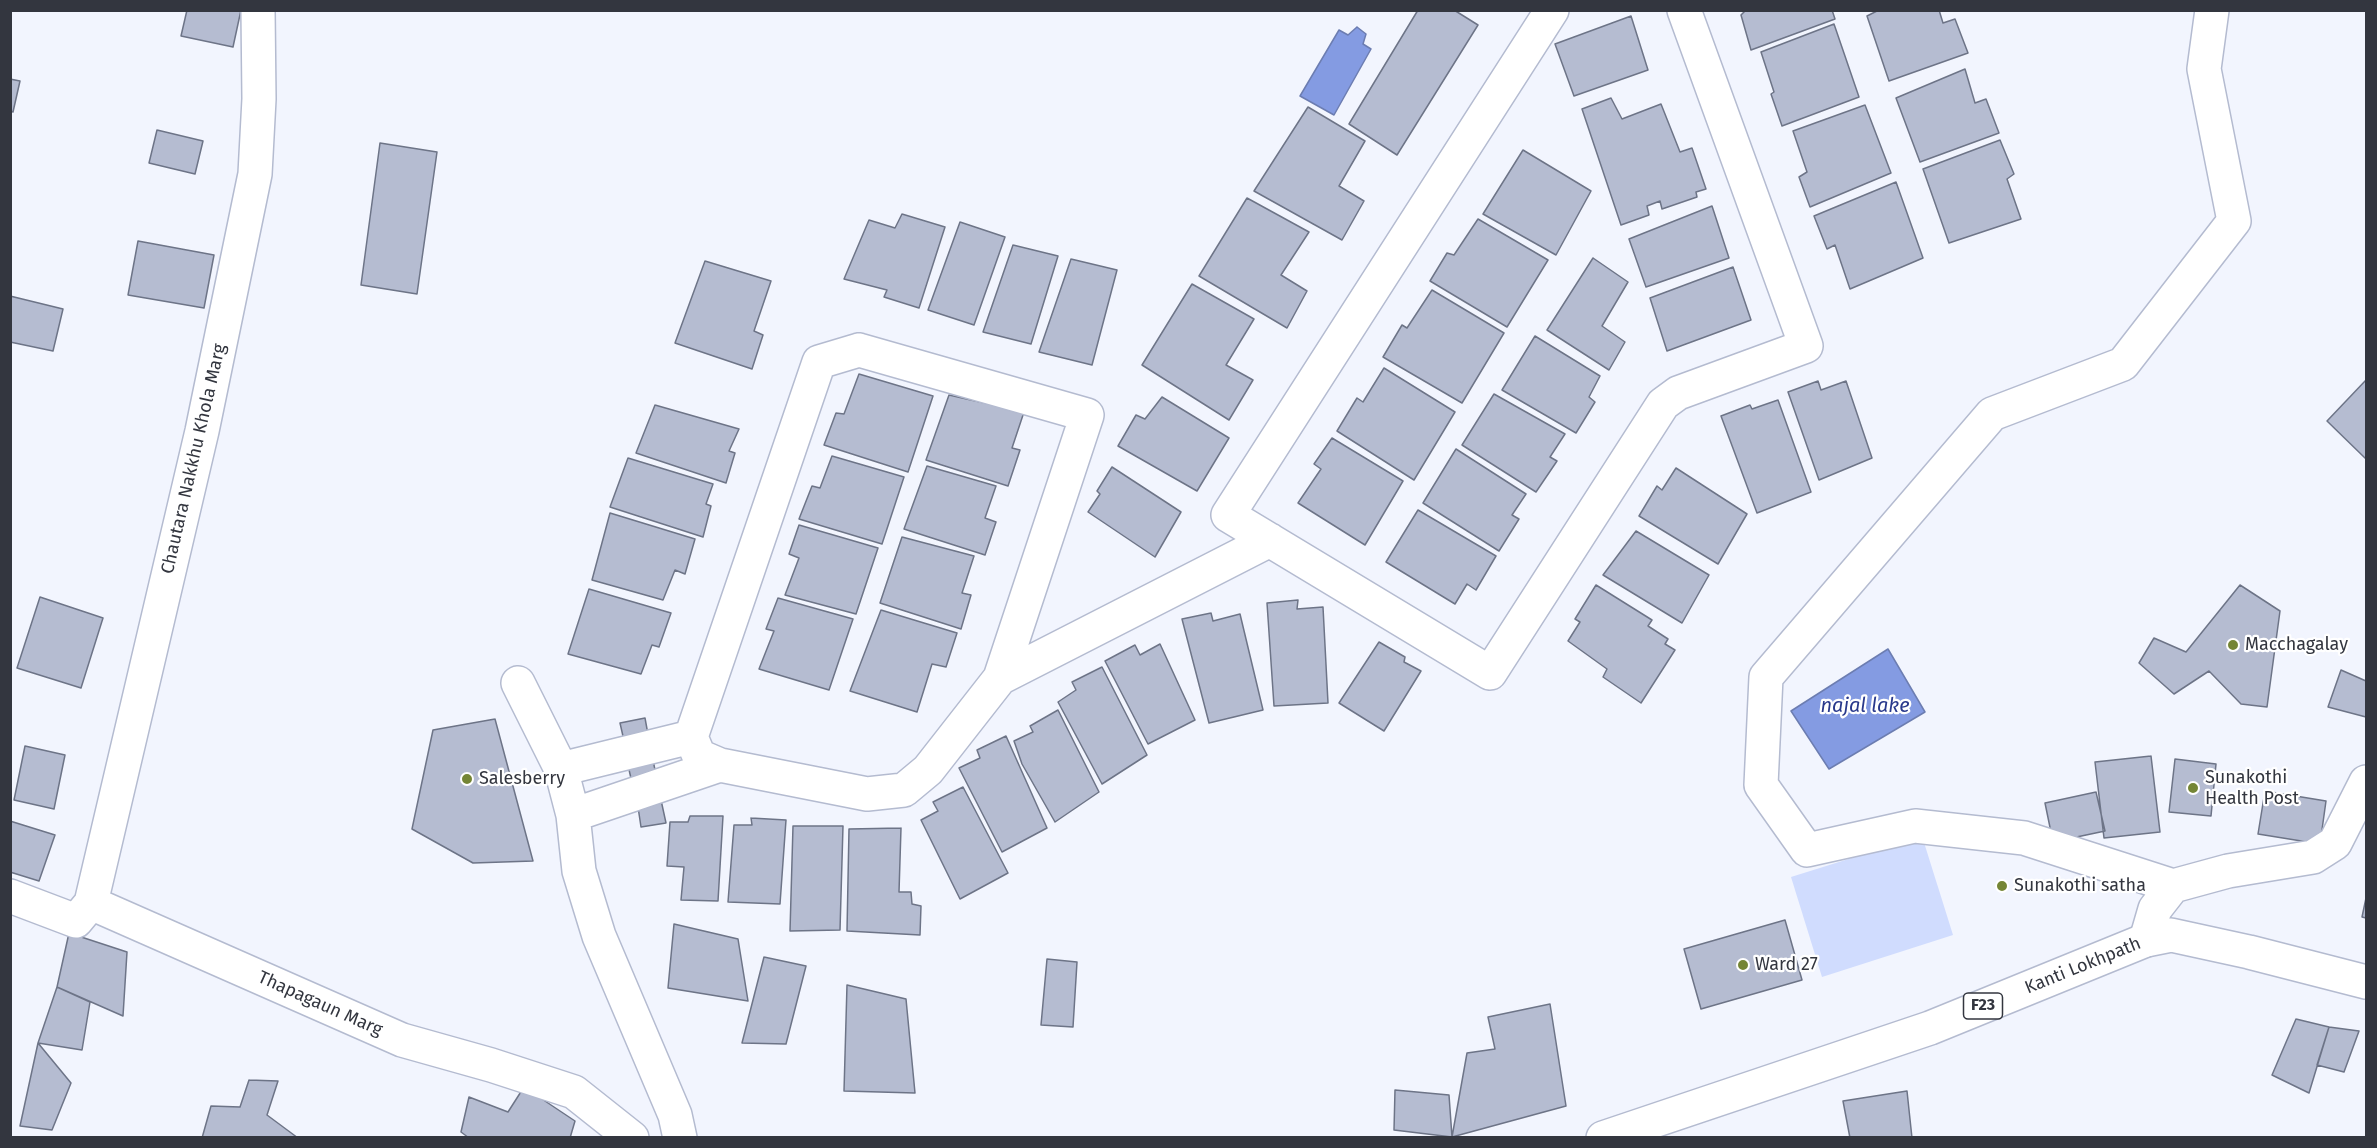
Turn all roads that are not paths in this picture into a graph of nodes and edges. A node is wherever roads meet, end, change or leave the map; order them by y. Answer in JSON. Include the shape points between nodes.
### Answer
{"nodes":[{"id":1,"x":258,"y":10,"type":"edge"},
{"id":2,"x":1552,"y":10,"type":"edge"},
{"id":3,"x":1684,"y":10,"type":"edge"},
{"id":4,"x":2212,"y":10,"type":"edge"},
{"id":5,"x":1270,"y":540,"type":"junction"},
{"id":6,"x":1000,"y":678,"type":"junction"},
{"id":7,"x":518,"y":683,"type":"dead end"},
{"id":8,"x":691,"y":737,"type":"junction"},
{"id":9,"x":720,"y":765,"type":"junction"},
{"id":10,"x":561,"y":769,"type":"junction"},
{"id":11,"x":2367,"y":782,"type":"edge"},
{"id":12,"x":573,"y":815,"type":"junction"},
{"id":13,"x":2173,"y":886,"type":"junction"},
{"id":14,"x":10,"y":896,"type":"edge"},
{"id":15,"x":91,"y":903,"type":"junction"},
{"id":16,"x":2146,"y":940,"type":"junction"},
{"id":17,"x":2367,"y":982,"type":"edge"},
{"id":18,"x":632,"y":1137,"type":"edge"},
{"id":19,"x":680,"y":1137,"type":"edge"},
{"id":20,"x":1603,"y":1137,"type":"edge"}],
"edges":[{"from":1,"to":15,"type":"street","name":"Chautara Nakkhu Khola Marg","via":[[259,99],[253,184],[202,431]]},
{"from":2,"to":5,"type":"street","via":[[1228,515]]},
{"from":3,"to":5,"type":"street","via":[[1806,346],[1678,393],[1663,404],[1490,673]]},
{"from":4,"to":13,"type":"street","via":[[2204,69],[2234,221],[2123,364],[1992,414],[1766,677],[1761,785],[1807,850],[1915,826],[2024,838]]},
{"from":5,"to":6,"type":"street"},
{"from":6,"to":8,"type":"street","via":[[1087,415],[859,350],[819,362]]},
{"from":6,"to":9,"type":"street","via":[[928,770],[904,790],[867,794]]},
{"from":7,"to":10,"type":"street"},
{"from":8,"to":9,"type":"street","via":[[699,756]]},
{"from":8,"to":10,"type":"street"},
{"from":9,"to":12,"type":"street"},
{"from":10,"to":12,"type":"street"},
{"from":11,"to":13,"type":"street","via":[[2335,843],[2313,857],[2228,871]]},
{"from":12,"to":19,"type":"street","via":[[579,871],[599,936],[675,1115]]},
{"from":13,"to":16,"type":"street","via":[[2155,909]]},
{"from":14,"to":15,"type":"street","via":[[76,921]]},
{"from":15,"to":18,"type":"street","name":"Thapagaun Marg","via":[[402,1040],[574,1092]]},
{"from":16,"to":17,"type":"street","name":"Kanti Lokhpath","number":"F23","via":[[2171,935]]},
{"from":16,"to":20,"type":"street","name":"Kanti Lokhpath","number":"F23","via":[[1930,1028]]}]}
